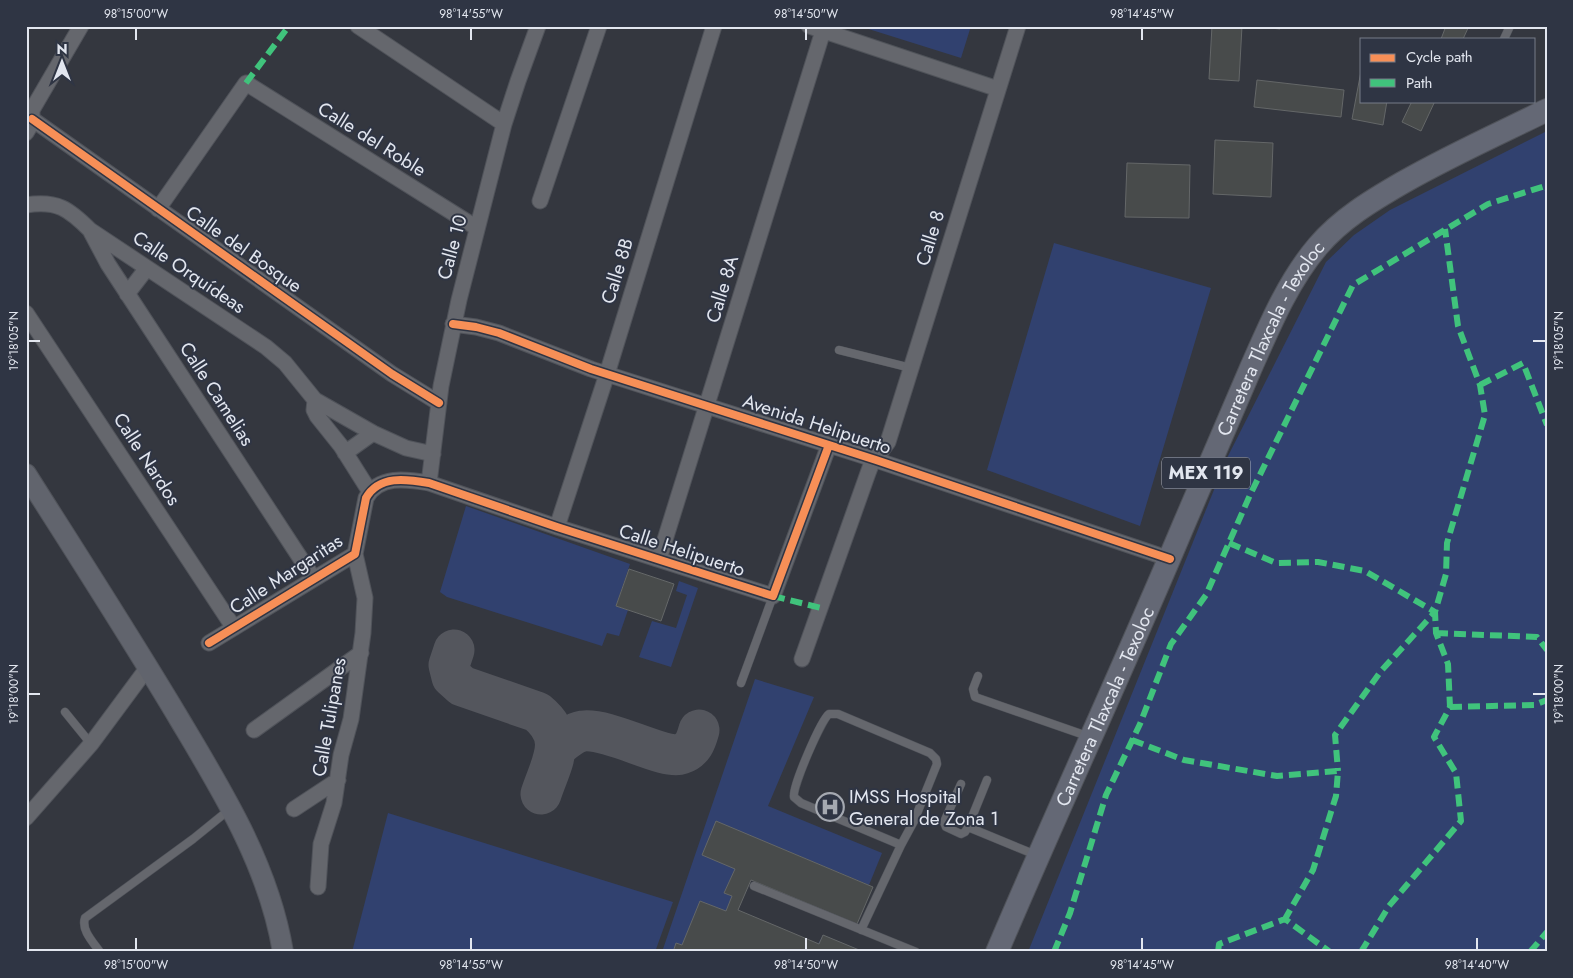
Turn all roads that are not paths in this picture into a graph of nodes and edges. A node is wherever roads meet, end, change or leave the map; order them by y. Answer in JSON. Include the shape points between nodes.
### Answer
{"nodes":[{"id":1,"x":80,"y":26,"type":"edge"},
{"id":2,"x":358,"y":26,"type":"edge"},
{"id":3,"x":538,"y":26,"type":"edge"},
{"id":4,"x":599,"y":26,"type":"edge"},
{"id":5,"x":714,"y":26,"type":"edge"},
{"id":6,"x":1018,"y":26,"type":"edge"},
{"id":7,"x":1510,"y":26,"type":"edge"},
{"id":8,"x":816,"y":28,"type":"edge"},
{"id":9,"x":1504,"y":38,"type":"edge"},
{"id":10,"x":998,"y":89,"type":"junction"},
{"id":11,"x":1547,"y":110,"type":"edge"},
{"id":12,"x":32,"y":119,"type":"junction"},
{"id":13,"x":504,"y":124,"type":"junction"},
{"id":14,"x":26,"y":134,"type":"edge"},
{"id":15,"x":540,"y":201,"type":"dead end"},
{"id":16,"x":26,"y":205,"type":"edge"},
{"id":17,"x":158,"y":209,"type":"junction"},
{"id":18,"x":478,"y":228,"type":"junction"},
{"id":19,"x":90,"y":230,"type":"junction"},
{"id":20,"x":147,"y":268,"type":"junction"},
{"id":21,"x":127,"y":294,"type":"junction"},
{"id":22,"x":26,"y":313,"type":"edge"},
{"id":23,"x":453,"y":324,"type":"junction"},
{"id":24,"x":839,"y":350,"type":"dead end"},
{"id":25,"x":911,"y":368,"type":"junction"},
{"id":26,"x":607,"y":374,"type":"junction"},
{"id":27,"x":315,"y":400,"type":"junction"},
{"id":28,"x":439,"y":403,"type":"junction"},
{"id":29,"x":707,"y":406,"type":"junction"},
{"id":30,"x":373,"y":433,"type":"junction"},
{"id":31,"x":828,"y":445,"type":"junction"},
{"id":32,"x":345,"y":453,"type":"junction"},
{"id":33,"x":433,"y":454,"type":"junction"},
{"id":34,"x":876,"y":460,"type":"junction"},
{"id":35,"x":26,"y":474,"type":"edge"},
{"id":36,"x":429,"y":483,"type":"junction"},
{"id":37,"x":370,"y":492,"type":"junction"},
{"id":38,"x":557,"y":527,"type":"junction"},
{"id":39,"x":355,"y":554,"type":"junction"},
{"id":40,"x":659,"y":558,"type":"junction"},
{"id":41,"x":1170,"y":559,"type":"junction"},
{"id":42,"x":314,"y":579,"type":"junction"},
{"id":43,"x":773,"y":596,"type":"junction"},
{"id":44,"x":234,"y":628,"type":"junction"},
{"id":45,"x":209,"y":643,"type":"dead end"},
{"id":46,"x":361,"y":653,"type":"junction"},
{"id":47,"x":802,"y":659,"type":"dead end"},
{"id":48,"x":148,"y":667,"type":"junction"},
{"id":49,"x":978,"y":676,"type":"dead end"},
{"id":50,"x":741,"y":683,"type":"dead end"},
{"id":51,"x":65,"y":712,"type":"dead end"},
{"id":52,"x":254,"y":730,"type":"dead end"},
{"id":53,"x":1092,"y":738,"type":"junction"},
{"id":54,"x":91,"y":744,"type":"junction"},
{"id":55,"x":338,"y":780,"type":"junction"},
{"id":56,"x":987,"y":780,"type":"dead end"},
{"id":57,"x":961,"y":784,"type":"dead end"},
{"id":58,"x":231,"y":807,"type":"junction"},
{"id":59,"x":294,"y":809,"type":"dead end"},
{"id":60,"x":26,"y":818,"type":"edge"},
{"id":61,"x":968,"y":827,"type":"junction"},
{"id":62,"x":901,"y":845,"type":"junction"},
{"id":63,"x":1038,"y":856,"type":"junction"},
{"id":64,"x":754,"y":886,"type":"dead end"},
{"id":65,"x":318,"y":887,"type":"dead end"},
{"id":66,"x":861,"y":930,"type":"junction"},
{"id":67,"x":100,"y":952,"type":"edge"},
{"id":68,"x":283,"y":952,"type":"edge"},
{"id":69,"x":916,"y":952,"type":"edge"},
{"id":70,"x":997,"y":952,"type":"edge"}],
"edges":[{"from":1,"to":12,"type":"street","via":[[32,110]]},
{"from":2,"to":13,"type":"street"},
{"from":3,"to":13,"type":"street","name":"Calle 10"},
{"from":4,"to":15,"type":"street"},
{"from":5,"to":26,"type":"street","name":"Calle 8B"},
{"from":6,"to":10,"type":"street","name":"Calle 8"},
{"from":7,"to":9,"type":"lane"},
{"from":8,"to":10,"type":"street"},
{"from":8,"to":29,"type":"street","name":"Calle 8A"},
{"from":10,"to":25,"type":"street","name":"Calle 8"},
{"from":11,"to":41,"type":"main road","name":"Carretera Tlaxcala - Texoloc","number":"MEX 119","via":[[1430,167],[1383,194],[1335,228],[1318,246],[1295,278],[1266,335]]},
{"from":12,"to":14,"type":"street"},
{"from":12,"to":17,"type":"street","name":"Calle del Bosque"},
{"from":13,"to":18,"type":"street","name":"Calle 10"},
{"from":16,"to":19,"type":"street","name":"Calle Orquídeas","via":[[60,206],[76,215]]},
{"from":17,"to":18,"type":"street","name":"Calle del Roble","via":[[246,83]]},
{"from":17,"to":28,"type":"street","name":"Calle del Bosque","via":[[392,374]]},
{"from":18,"to":23,"type":"street","name":"Calle 10"},
{"from":19,"to":20,"type":"street","name":"Calle Orquídeas"},
{"from":19,"to":21,"type":"street","name":"Calle Camelias"},
{"from":20,"to":21,"type":"street"},
{"from":20,"to":27,"type":"street","name":"Calle Orquídeas","via":[[266,347],[285,363]]},
{"from":21,"to":42,"type":"street","name":"Calle Camelias"},
{"from":22,"to":44,"type":"street","name":"Calle Nardos"},
{"from":23,"to":26,"type":"street","name":"Avenida Helipuerto","via":[[499,333]]},
{"from":23,"to":28,"type":"street","name":"Calle 10"},
{"from":24,"to":25,"type":"lane"},
{"from":25,"to":34,"type":"street","name":"Calle 8","via":[[888,442]]},
{"from":26,"to":29,"type":"street","name":"Avenida Helipuerto"},
{"from":26,"to":38,"type":"street","name":"Calle 8B"},
{"from":27,"to":30,"type":"street","name":"Calle Orquídeas"},
{"from":27,"to":32,"type":"street","name":"Calle Orquídeas","via":[[317,416]]},
{"from":28,"to":33,"type":"street","name":"Calle 10"},
{"from":29,"to":31,"type":"street","name":"Avenida Helipuerto"},
{"from":29,"to":40,"type":"street","name":"Calle 8A"},
{"from":30,"to":32,"type":"street"},
{"from":30,"to":33,"type":"street","name":"Calle Orquídeas","via":[[406,448]]},
{"from":31,"to":34,"type":"street","name":"Avenida Helipuerto"},
{"from":31,"to":43,"type":"street"},
{"from":32,"to":37,"type":"street","name":"Calle Orquídeas"},
{"from":33,"to":36,"type":"street","name":"Calle 10"},
{"from":34,"to":41,"type":"street","name":"Avenida Helipuerto"},
{"from":34,"to":47,"type":"street","name":"Calle 8","via":[[868,473]]},
{"from":35,"to":48,"type":"main road"},
{"from":36,"to":37,"type":"street","via":[[393,480]]},
{"from":36,"to":38,"type":"street","name":"Calle Helipuerto"},
{"from":37,"to":39,"type":"street","name":"Calle Margaritas","via":[[363,507]]},
{"from":38,"to":40,"type":"street","name":"Calle Helipuerto"},
{"from":39,"to":42,"type":"street","name":"Calle Margaritas"},
{"from":39,"to":46,"type":"street","name":"Calle Tulipanes","via":[[365,598]]},
{"from":40,"to":43,"type":"street","name":"Calle Helipuerto"},
{"from":41,"to":53,"type":"main road","name":"Carretera Tlaxcala - Texoloc","number":"MEX 119"},
{"from":42,"to":44,"type":"street","name":"Calle Margaritas"},
{"from":43,"to":50,"type":"lane"},
{"from":44,"to":45,"type":"street","name":"Calle Margaritas"},
{"from":46,"to":52,"type":"street"},
{"from":46,"to":55,"type":"street","name":"Calle Tulipanes"},
{"from":48,"to":54,"type":"street"},
{"from":48,"to":58,"type":"main road"},
{"from":49,"to":53,"type":"lane","via":[[973,689],[975,697]]},
{"from":51,"to":54,"type":"lane"},
{"from":53,"to":63,"type":"main road","name":"Carretera Tlaxcala - Texoloc","number":"MEX 119"},
{"from":54,"to":60,"type":"street"},
{"from":55,"to":59,"type":"street"},
{"from":55,"to":65,"type":"street","name":"Calle Tulipanes","via":[[322,844]]},
{"from":56,"to":61,"type":"lane"},
{"from":57,"to":61,"type":"lane","via":[[944,822],[948,828],[961,834]]},
{"from":58,"to":67,"type":"lane","via":[[85,918],[85,930]]},
{"from":58,"to":68,"type":"main road","via":[[270,897]]},
{"from":61,"to":63,"type":"lane"},
{"from":62,"to":62,"type":"lane","via":[[936,768],[936,759],[930,753],[838,714],[829,714],[802,770],[794,797],[800,803]]},
{"from":62,"to":66,"type":"lane"},
{"from":63,"to":70,"type":"main road","name":"Carretera Tlaxcala - Texoloc","number":"MEX 119"},
{"from":64,"to":66,"type":"lane"},
{"from":66,"to":69,"type":"lane"}]}
